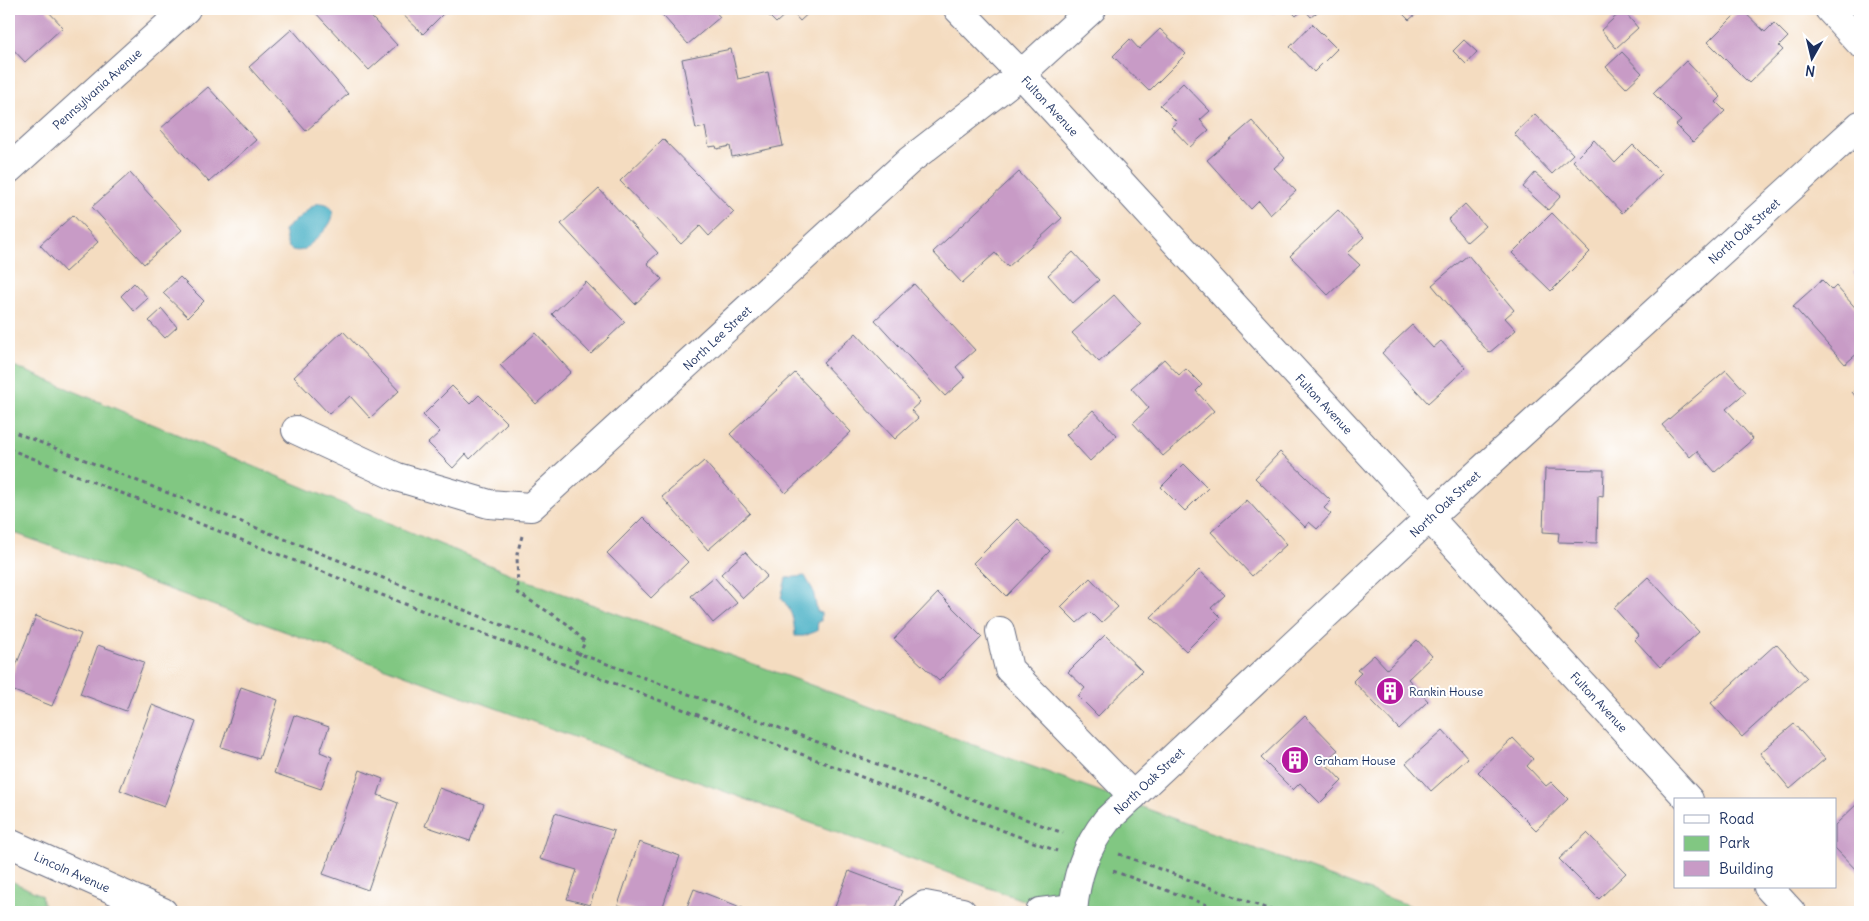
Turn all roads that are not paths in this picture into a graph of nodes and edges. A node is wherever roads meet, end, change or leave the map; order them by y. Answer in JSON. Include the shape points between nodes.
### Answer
{"nodes":[{"id":1,"x":186,"y":9,"type":"edge"},
{"id":2,"x":958,"y":9,"type":"edge"},
{"id":3,"x":1092,"y":9,"type":"edge"},
{"id":4,"x":1829,"y":9,"type":"edge"},
{"id":5,"x":1860,"y":43,"type":"edge"},
{"id":6,"x":1021,"y":74,"type":"junction"},
{"id":7,"x":1860,"y":124,"type":"edge"},
{"id":8,"x":9,"y":169,"type":"edge"},
{"id":9,"x":296,"y":430,"type":"dead end"},
{"id":10,"x":1429,"y":518,"type":"junction"},
{"id":11,"x":1000,"y":632,"type":"dead end"},
{"id":12,"x":1133,"y":796,"type":"junction"},
{"id":13,"x":1687,"y":798,"type":"edge"},
{"id":14,"x":9,"y":843,"type":"edge"},
{"id":15,"x":1769,"y":888,"type":"edge"},
{"id":16,"x":1073,"y":910,"type":"edge"},
{"id":17,"x":163,"y":912,"type":"edge"},
{"id":18,"x":914,"y":912,"type":"edge"},
{"id":19,"x":962,"y":912,"type":"edge"},
{"id":20,"x":1040,"y":912,"type":"edge"},
{"id":21,"x":1791,"y":912,"type":"edge"}],
"edges":[{"from":1,"to":8,"type":"street","name":"Pennsylvania Avenue"},
{"from":2,"to":6,"type":"street","name":"Fulton Avenue"},
{"from":3,"to":6,"type":"street","name":"North Lee Street"},
{"from":4,"to":5,"type":"street"},
{"from":6,"to":9,"type":"street","name":"North Lee Street","via":[[910,160],[531,507],[489,504],[397,477]]},
{"from":6,"to":10,"type":"street","name":"Fulton Avenue"},
{"from":7,"to":10,"type":"street","name":"North Oak Street"},
{"from":10,"to":12,"type":"street","name":"North Oak Street"},
{"from":10,"to":13,"type":"street","name":"Fulton Avenue"},
{"from":11,"to":12,"type":"street","via":[[1009,669]]},
{"from":12,"to":16,"type":"street","name":"North Oak Street","via":[[1107,820],[1087,852]]},
{"from":14,"to":17,"type":"street","name":"Lincoln Avenue"},
{"from":15,"to":21,"type":"street"},
{"from":16,"to":20,"type":"street"},
{"from":18,"to":19,"type":"street","via":[[925,905]]}]}
